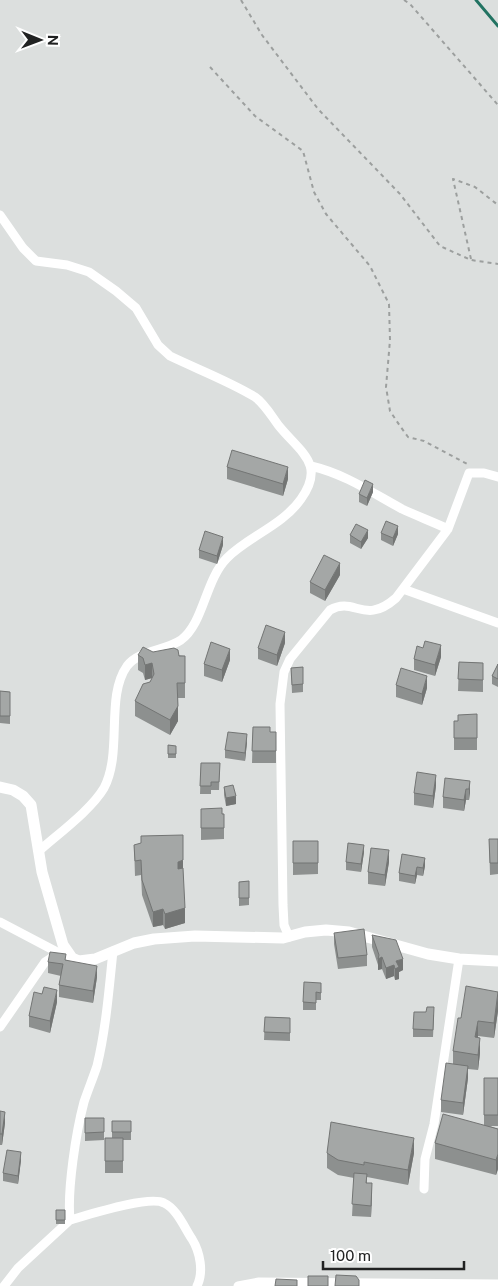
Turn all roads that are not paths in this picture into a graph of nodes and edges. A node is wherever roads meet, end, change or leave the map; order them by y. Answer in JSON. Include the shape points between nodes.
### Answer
{"nodes":[{"id":1,"x":0,"y":216,"type":"edge"},
{"id":2,"x":311,"y":466,"type":"junction"},
{"id":3,"x":498,"y":477,"type":"edge"},
{"id":4,"x":448,"y":529,"type":"junction"},
{"id":5,"x":403,"y":589,"type":"junction"},
{"id":6,"x":498,"y":623,"type":"edge"},
{"id":7,"x":0,"y":788,"type":"edge"},
{"id":8,"x":39,"y":851,"type":"junction"},
{"id":9,"x":0,"y":922,"type":"edge"},
{"id":10,"x":289,"y":936,"type":"junction"},
{"id":11,"x":62,"y":951,"type":"junction"},
{"id":12,"x":113,"y":952,"type":"junction"},
{"id":13,"x":459,"y":959,"type":"junction"},
{"id":14,"x":498,"y":961,"type":"edge"},
{"id":15,"x":0,"y":1027,"type":"edge"},
{"id":16,"x":424,"y":1189,"type":"dead end"},
{"id":17,"x":70,"y":1220,"type":"junction"},
{"id":18,"x":498,"y":1284,"type":"edge"},
{"id":19,"x":4,"y":1286,"type":"edge"},
{"id":20,"x":197,"y":1286,"type":"edge"},
{"id":21,"x":238,"y":1286,"type":"edge"}],
"edges":[{"from":1,"to":2,"type":"street","via":[[22,248],[36,261],[89,272],[136,308],[158,345],[170,356],[257,398]]},
{"from":2,"to":4,"type":"street","via":[[360,483],[403,509]]},
{"from":2,"to":8,"type":"street","via":[[309,485],[288,514],[226,559],[210,585],[190,631],[181,640],[140,657],[126,668],[117,688],[115,734],[103,790]]},
{"from":3,"to":4,"type":"street","via":[[469,473]]},
{"from":4,"to":5,"type":"street"},
{"from":5,"to":6,"type":"street"},
{"from":5,"to":10,"type":"street","via":[[385,608],[376,611],[368,612],[345,605],[330,610],[290,659],[284,672],[280,704],[283,905],[284,925]]},
{"from":7,"to":8,"type":"street","via":[[23,796],[31,805]]},
{"from":8,"to":11,"type":"street"},
{"from":9,"to":11,"type":"street"},
{"from":10,"to":12,"type":"street","via":[[154,939]]},
{"from":10,"to":13,"type":"street","via":[[338,930]]},
{"from":11,"to":12,"type":"street","via":[[79,961]]},
{"from":11,"to":15,"type":"street","via":[[45,962]]},
{"from":12,"to":17,"type":"street","via":[[98,1057],[77,1141]]},
{"from":13,"to":14,"type":"street"},
{"from":13,"to":16,"type":"street","via":[[434,1124],[424,1159]]},
{"from":17,"to":19,"type":"street","via":[[18,1268]]},
{"from":17,"to":20,"type":"street","via":[[127,1205],[162,1201],[172,1208],[199,1250],[200,1280]]},
{"from":18,"to":21,"type":"street","via":[[260,1282]]}]}
